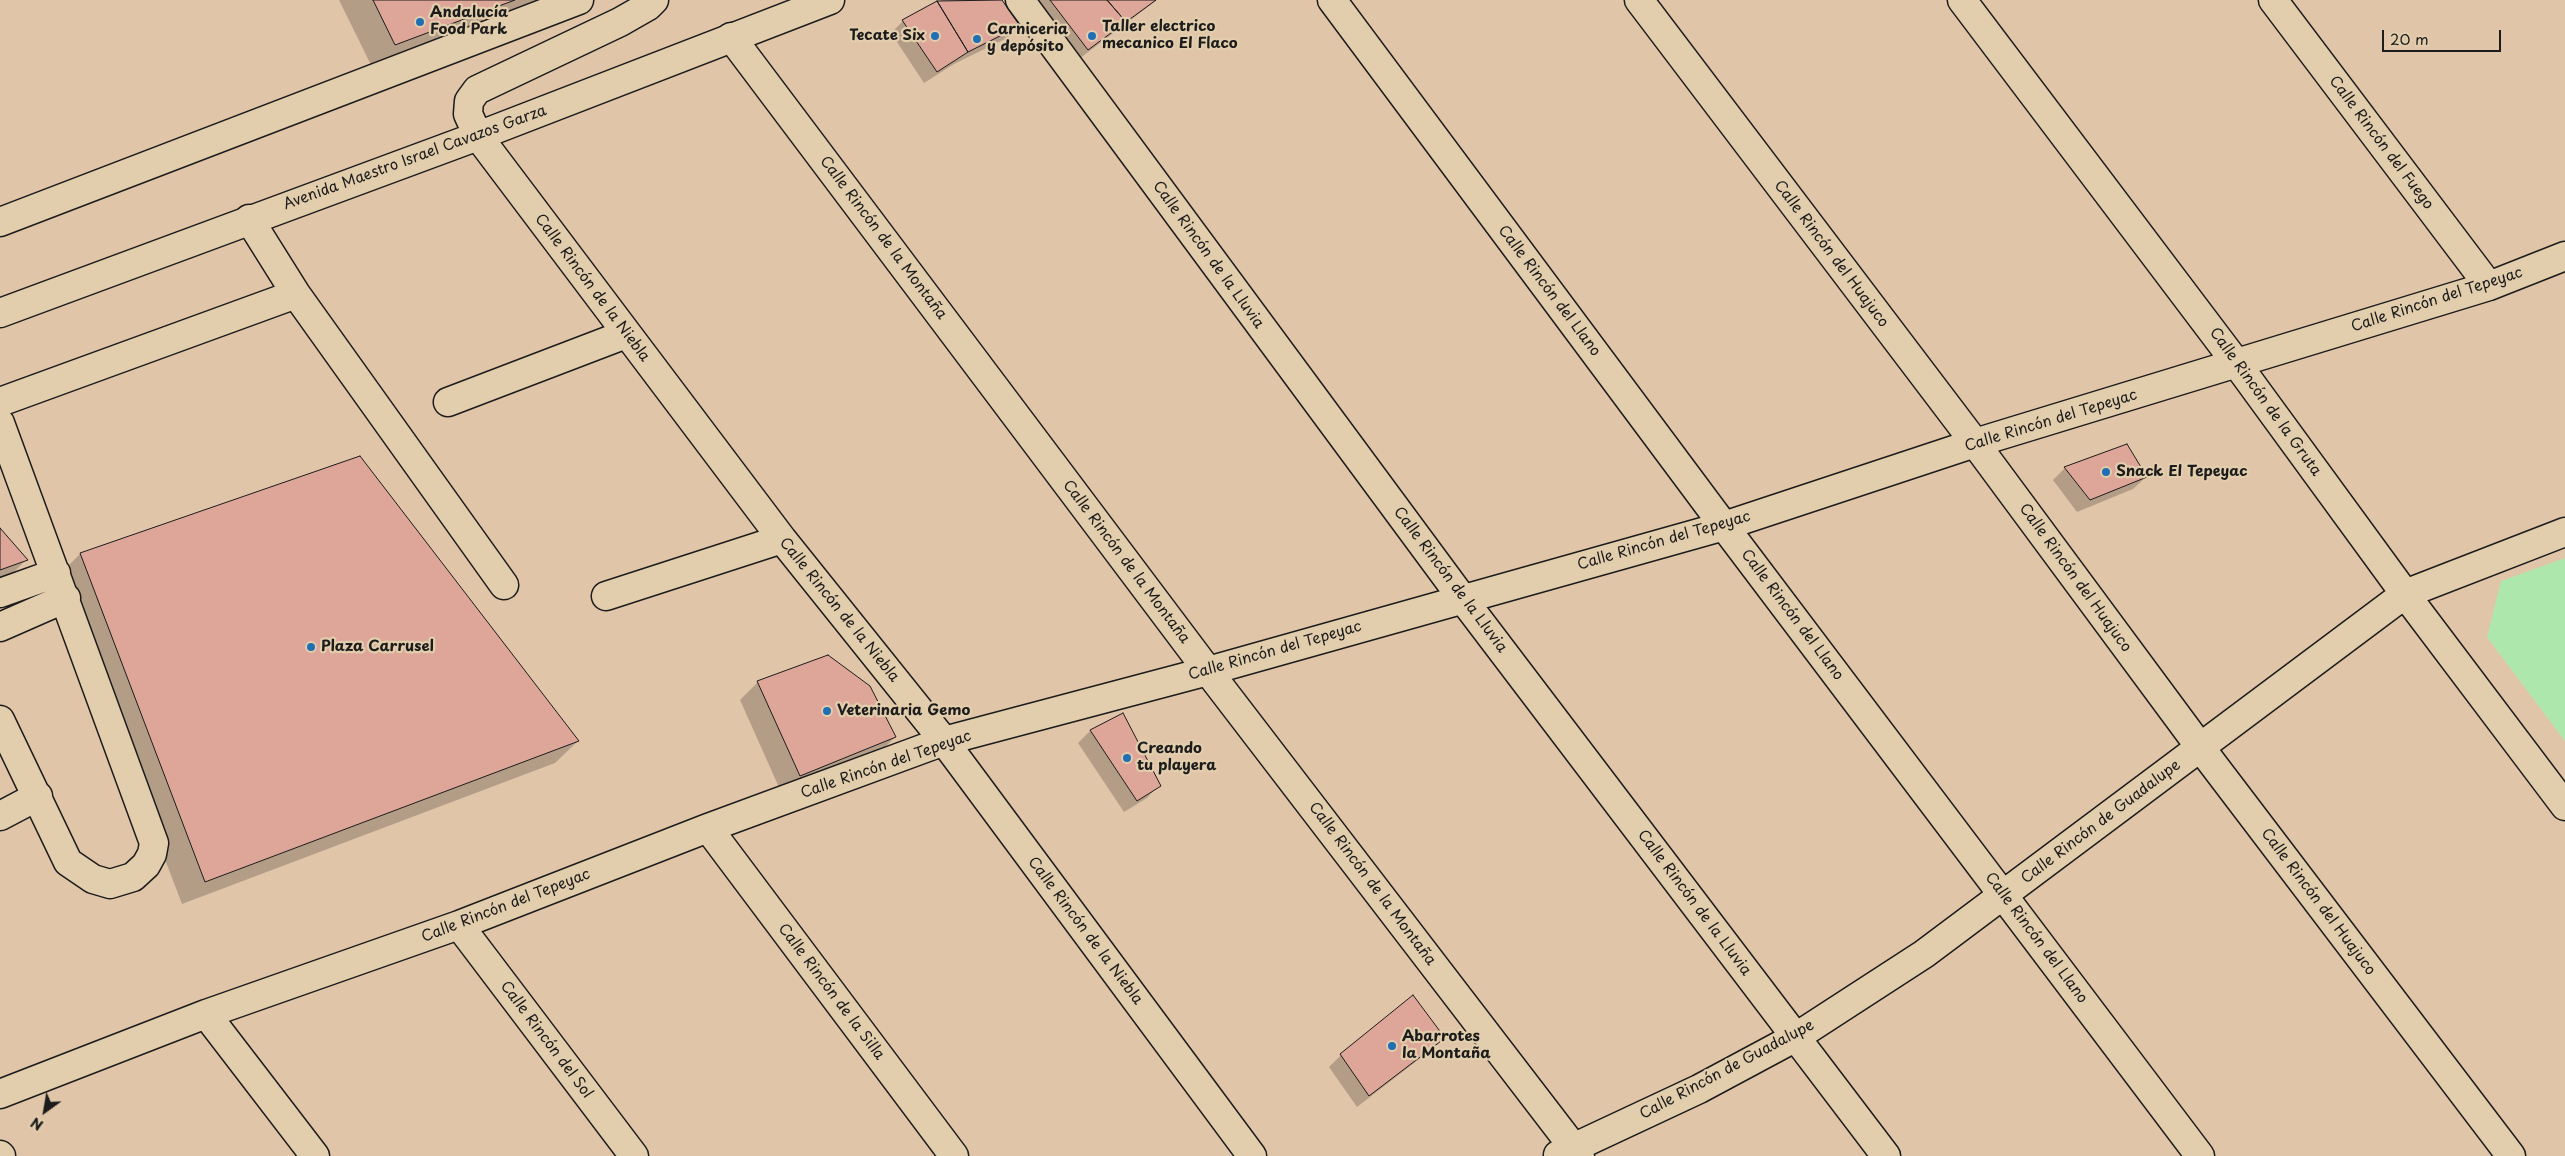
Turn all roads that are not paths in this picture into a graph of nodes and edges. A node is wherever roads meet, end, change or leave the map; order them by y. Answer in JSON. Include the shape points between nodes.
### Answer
{"nodes":[{"id":1,"x":579,"y":0,"type":"edge"},
{"id":2,"x":654,"y":0,"type":"edge"},
{"id":3,"x":830,"y":0,"type":"edge"},
{"id":4,"x":1020,"y":0,"type":"edge"},
{"id":5,"x":1332,"y":0,"type":"edge"},
{"id":6,"x":1639,"y":0,"type":"edge"},
{"id":7,"x":1962,"y":0,"type":"edge"},
{"id":8,"x":2273,"y":0,"type":"edge"},
{"id":9,"x":731,"y":37,"type":"junction"},
{"id":10,"x":478,"y":136,"type":"junction"},
{"id":11,"x":249,"y":220,"type":"junction"},
{"id":12,"x":0,"y":222,"type":"edge"},
{"id":13,"x":2565,"y":256,"type":"edge"},
{"id":14,"x":2489,"y":286,"type":"junction"},
{"id":15,"x":296,"y":294,"type":"junction"},
{"id":16,"x":0,"y":313,"type":"edge"},
{"id":17,"x":626,"y":334,"type":"junction"},
{"id":18,"x":2237,"y":364,"type":"junction"},
{"id":19,"x":0,"y":402,"type":"edge"},
{"id":20,"x":448,"y":402,"type":"dead end"},
{"id":21,"x":0,"y":423,"type":"edge"},
{"id":22,"x":1975,"y":443,"type":"junction"},
{"id":23,"x":1724,"y":526,"type":"junction"},
{"id":24,"x":2565,"y":532,"type":"edge"},
{"id":25,"x":782,"y":539,"type":"junction"},
{"id":26,"x":56,"y":573,"type":"junction"},
{"id":27,"x":504,"y":585,"type":"dead end"},
{"id":28,"x":0,"y":594,"type":"edge"},
{"id":29,"x":2405,"y":594,"type":"junction"},
{"id":30,"x":606,"y":596,"type":"dead end"},
{"id":31,"x":66,"y":598,"type":"junction"},
{"id":32,"x":1462,"y":598,"type":"junction"},
{"id":33,"x":0,"y":627,"type":"edge"},
{"id":34,"x":1208,"y":671,"type":"junction"},
{"id":35,"x":0,"y":720,"type":"edge"},
{"id":36,"x":944,"y":741,"type":"junction"},
{"id":37,"x":2200,"y":747,"type":"junction"},
{"id":38,"x":38,"y":796,"type":"junction"},
{"id":39,"x":2565,"y":806,"type":"edge"},
{"id":40,"x":0,"y":816,"type":"edge"},
{"id":41,"x":708,"y":828,"type":"junction"},
{"id":42,"x":2004,"y":896,"type":"junction"},
{"id":43,"x":459,"y":925,"type":"junction"},
{"id":44,"x":206,"y":1014,"type":"junction"},
{"id":45,"x":1796,"y":1037,"type":"junction"},
{"id":46,"x":0,"y":1094,"type":"edge"},
{"id":47,"x":1570,"y":1153,"type":"edge"},
{"id":48,"x":315,"y":1156,"type":"edge"},
{"id":49,"x":634,"y":1156,"type":"edge"},
{"id":50,"x":954,"y":1156,"type":"edge"},
{"id":51,"x":1252,"y":1156,"type":"edge"},
{"id":52,"x":1886,"y":1156,"type":"edge"},
{"id":53,"x":2200,"y":1156,"type":"edge"},
{"id":54,"x":2511,"y":1156,"type":"edge"}],
"edges":[{"from":1,"to":12,"type":"street"},
{"from":2,"to":10,"type":"street","name":"Calle Rincón de la Niebla","via":[[620,22],[477,90],[469,101],[468,114]]},
{"from":3,"to":9,"type":"street","name":"Avenida Maestro Israel Cavazos Garza"},
{"from":4,"to":32,"type":"street","name":"Calle Rincón de la Lluvia"},
{"from":5,"to":23,"type":"street","name":"Calle Rincón del Llano"},
{"from":6,"to":22,"type":"street","name":"Calle Rincón del Huajuco"},
{"from":7,"to":18,"type":"street","name":"Calle Rincón de la Gruta"},
{"from":8,"to":14,"type":"street","name":"Calle Rincón del Fuego"},
{"from":9,"to":10,"type":"street","name":"Avenida Maestro Israel Cavazos Garza"},
{"from":9,"to":34,"type":"street","name":"Calle Rincón de la Montaña"},
{"from":10,"to":11,"type":"street","name":"Avenida Maestro Israel Cavazos Garza"},
{"from":10,"to":17,"type":"street","name":"Calle Rincón de la Niebla"},
{"from":11,"to":15,"type":"street"},
{"from":11,"to":16,"type":"street","name":"Avenida Maestro Israel Cavazos Garza"},
{"from":13,"to":14,"type":"street","name":"Calle Rincón del Tepeyac"},
{"from":14,"to":18,"type":"street","name":"Calle Rincón del Tepeyac"},
{"from":15,"to":19,"type":"street"},
{"from":15,"to":27,"type":"street"},
{"from":17,"to":20,"type":"street"},
{"from":17,"to":25,"type":"street","name":"Calle Rincón de la Niebla"},
{"from":18,"to":22,"type":"street","name":"Calle Rincón del Tepeyac"},
{"from":18,"to":29,"type":"street","name":"Calle Rincón de la Gruta"},
{"from":21,"to":26,"type":"street"},
{"from":22,"to":23,"type":"street","name":"Calle Rincón del Tepeyac"},
{"from":22,"to":37,"type":"street","name":"Calle Rincón del Huajuco"},
{"from":23,"to":32,"type":"street","name":"Calle Rincón del Tepeyac"},
{"from":23,"to":42,"type":"street","name":"Calle Rincón del Llano"},
{"from":24,"to":29,"type":"street","name":"Calle Rincón de Guadalupe"},
{"from":25,"to":30,"type":"street"},
{"from":25,"to":36,"type":"street","name":"Calle Rincón de la Niebla"},
{"from":26,"to":28,"type":"street"},
{"from":26,"to":31,"type":"street"},
{"from":29,"to":37,"type":"street","name":"Calle Rincón de Guadalupe"},
{"from":29,"to":39,"type":"street","name":"Calle Rincón de la Gruta"},
{"from":31,"to":33,"type":"street"},
{"from":31,"to":38,"type":"street","via":[[154,843],[146,865],[133,877],[110,884],[81,872],[68,862]]},
{"from":32,"to":34,"type":"street","name":"Calle Rincón del Tepeyac"},
{"from":32,"to":45,"type":"street","name":"Calle Rincón de la Lluvia"},
{"from":34,"to":36,"type":"street","name":"Calle Rincón del Tepeyac"},
{"from":34,"to":47,"type":"street","name":"Calle Rincón de la Montaña"},
{"from":35,"to":38,"type":"street"},
{"from":36,"to":41,"type":"street","name":"Calle Rincón del Tepeyac"},
{"from":36,"to":51,"type":"street","name":"Calle Rincón de la Niebla"},
{"from":37,"to":42,"type":"street","name":"Calle Rincón de Guadalupe"},
{"from":37,"to":54,"type":"street","name":"Calle Rincón del Huajuco"},
{"from":38,"to":40,"type":"street"},
{"from":41,"to":43,"type":"street","name":"Calle Rincón del Tepeyac"},
{"from":41,"to":50,"type":"street","name":"Calle Rincón de la Silla"},
{"from":42,"to":45,"type":"street","name":"Calle Rincón de Guadalupe","via":[[1924,954]]},
{"from":42,"to":53,"type":"street","name":"Calle Rincón del Llano"},
{"from":43,"to":44,"type":"street","name":"Calle Rincón del Tepeyac"},
{"from":43,"to":49,"type":"street","name":"Calle Rincón del Sol"},
{"from":44,"to":46,"type":"street","name":"Calle Rincón del Tepeyac"},
{"from":44,"to":48,"type":"street"},
{"from":45,"to":47,"type":"street","name":"Calle Rincón de Guadalupe"},
{"from":45,"to":52,"type":"street","name":"Calle Rincón de la Lluvia"}]}
